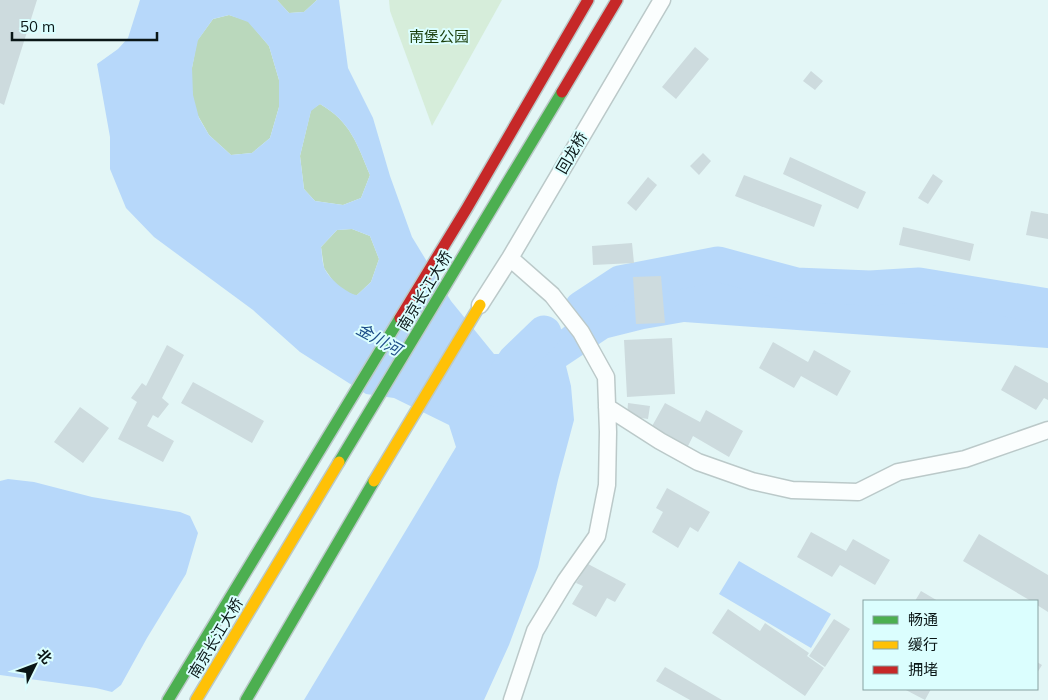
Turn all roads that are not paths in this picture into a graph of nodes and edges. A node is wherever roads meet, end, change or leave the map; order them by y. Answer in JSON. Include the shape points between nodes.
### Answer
{"nodes":[{"id":1,"x":588,"y":0,"type":"edge"},
{"id":2,"x":618,"y":0,"type":"edge"},
{"id":3,"x":662,"y":0,"type":"edge"},
{"id":4,"x":510,"y":258,"type":"junction"},
{"id":5,"x":480,"y":305,"type":"joint"},
{"id":6,"x":607,"y":407,"type":"junction"},
{"id":7,"x":1048,"y":430,"type":"edge"},
{"id":8,"x":168,"y":700,"type":"edge"},
{"id":9,"x":196,"y":700,"type":"edge"},
{"id":10,"x":246,"y":700,"type":"edge"},
{"id":11,"x":512,"y":700,"type":"edge"}],
"edges":[{"from":1,"to":8,"type":"highway","name":"南京长江大桥","via":[[467,208]]},
{"from":2,"to":9,"type":"highway","name":"南京长江大桥"},
{"from":3,"to":4,"type":"street","name":"回龙桥"},
{"from":4,"to":5,"type":"street","name":"回龙桥"},
{"from":4,"to":6,"type":"street","via":[[552,295],[581,332],[606,377]]},
{"from":5,"to":10,"type":"highway"},
{"from":6,"to":7,"type":"street","via":[[698,462],[792,490],[858,492],[898,472],[965,459]]},
{"from":6,"to":11,"type":"street","via":[[607,485],[597,536],[535,630]]}]}
